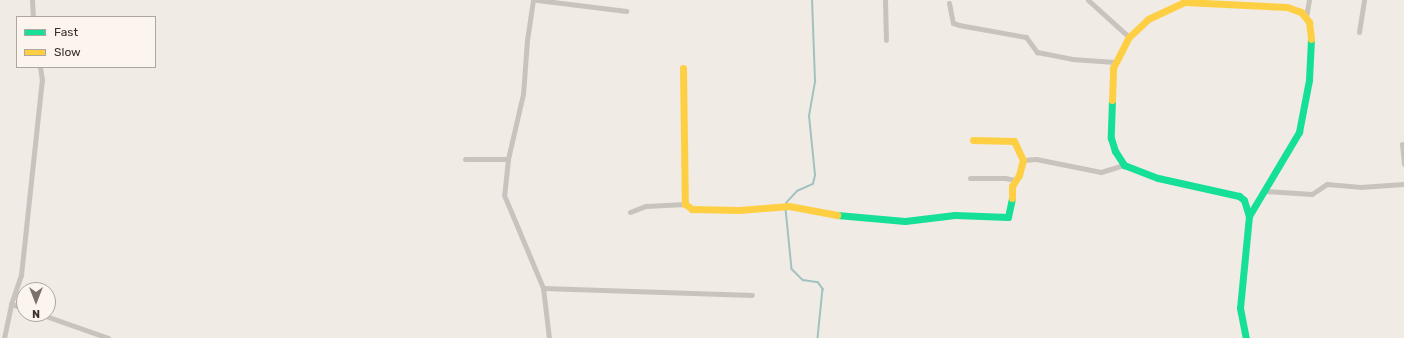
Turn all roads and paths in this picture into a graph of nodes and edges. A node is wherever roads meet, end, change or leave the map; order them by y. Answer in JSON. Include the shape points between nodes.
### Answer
{"nodes":[{"id":1,"x":32,"y":0,"type":"edge"},
{"id":2,"x":533,"y":0,"type":"edge"},
{"id":3,"x":537,"y":0,"type":"edge"},
{"id":4,"x":885,"y":0,"type":"edge"},
{"id":5,"x":1088,"y":0,"type":"edge"},
{"id":6,"x":1309,"y":0,"type":"edge"},
{"id":7,"x":1364,"y":0,"type":"edge"},
{"id":8,"x":1260,"y":2,"type":"edge"},
{"id":9,"x":949,"y":3,"type":"dead end"},
{"id":10,"x":626,"y":11,"type":"dead end"},
{"id":11,"x":33,"y":16,"type":"edge"},
{"id":12,"x":1306,"y":17,"type":"junction"},
{"id":13,"x":1359,"y":32,"type":"dead end"},
{"id":14,"x":1129,"y":37,"type":"junction"},
{"id":15,"x":886,"y":40,"type":"dead end"},
{"id":16,"x":1115,"y":62,"type":"junction"},
{"id":17,"x":40,"y":68,"type":"edge"},
{"id":18,"x":683,"y":68,"type":"dead end"},
{"id":19,"x":973,"y":140,"type":"dead end"},
{"id":20,"x":1402,"y":144,"type":"dead end"},
{"id":21,"x":465,"y":159,"type":"dead end"},
{"id":22,"x":508,"y":159,"type":"junction"},
{"id":23,"x":1023,"y":160,"type":"junction"},
{"id":24,"x":1404,"y":164,"type":"edge"},
{"id":25,"x":1124,"y":165,"type":"junction"},
{"id":26,"x":970,"y":178,"type":"dead end"},
{"id":27,"x":1015,"y":180,"type":"junction"},
{"id":28,"x":1404,"y":184,"type":"edge"},
{"id":29,"x":1264,"y":191,"type":"junction"},
{"id":30,"x":685,"y":204,"type":"junction"},
{"id":31,"x":630,"y":212,"type":"dead end"},
{"id":32,"x":1249,"y":216,"type":"junction"},
{"id":33,"x":543,"y":288,"type":"junction"},
{"id":34,"x":752,"y":295,"type":"dead end"},
{"id":35,"x":11,"y":304,"type":"junction"},
{"id":36,"x":16,"y":306,"type":"edge"},
{"id":37,"x":56,"y":320,"type":"edge"},
{"id":38,"x":4,"y":338,"type":"edge"},
{"id":39,"x":108,"y":338,"type":"edge"},
{"id":40,"x":548,"y":338,"type":"edge"},
{"id":41,"x":1246,"y":338,"type":"edge"}],
"edges":[{"from":1,"to":11,"type":"street"},
{"from":2,"to":22,"type":"street","via":[[523,94]]},
{"from":3,"to":10,"type":"street"},
{"from":4,"to":15,"type":"street"},
{"from":5,"to":14,"type":"street"},
{"from":6,"to":12,"type":"street"},
{"from":7,"to":13,"type":"street"},
{"from":8,"to":12,"type":"street","via":[[1287,6]]},
{"from":8,"to":14,"type":"street","via":[[1184,2],[1148,19]]},
{"from":9,"to":16,"type":"street","via":[[953,23],[1026,37],[1037,52],[1072,59]]},
{"from":12,"to":29,"type":"street","via":[[1311,36],[1305,107],[1296,137]]},
{"from":14,"to":16,"type":"street"},
{"from":16,"to":25,"type":"street","via":[[1111,138],[1115,151]]},
{"from":17,"to":35,"type":"street","via":[[42,80],[26,240],[21,275]]},
{"from":18,"to":30,"type":"street"},
{"from":19,"to":23,"type":"street","via":[[1014,141]]},
{"from":20,"to":24,"type":"street"},
{"from":21,"to":22,"type":"street"},
{"from":22,"to":33,"type":"street","via":[[504,195]]},
{"from":23,"to":25,"type":"street","via":[[1036,159],[1101,172]]},
{"from":23,"to":27,"type":"street"},
{"from":25,"to":32,"type":"street","via":[[1158,178],[1239,196],[1244,200]]},
{"from":26,"to":27,"type":"street"},
{"from":27,"to":30,"type":"street","via":[[1012,186],[1011,212],[1004,218],[955,216],[905,221],[819,213],[789,206],[706,210],[692,209]]},
{"from":28,"to":29,"type":"street","via":[[1360,187],[1327,184],[1312,194]]},
{"from":29,"to":32,"type":"street"},
{"from":30,"to":31,"type":"street","via":[[646,206]]},
{"from":32,"to":41,"type":"street","via":[[1240,308]]},
{"from":33,"to":34,"type":"street"},
{"from":33,"to":40,"type":"street"},
{"from":35,"to":36,"type":"street"},
{"from":35,"to":38,"type":"street"},
{"from":37,"to":39,"type":"street"}]}
